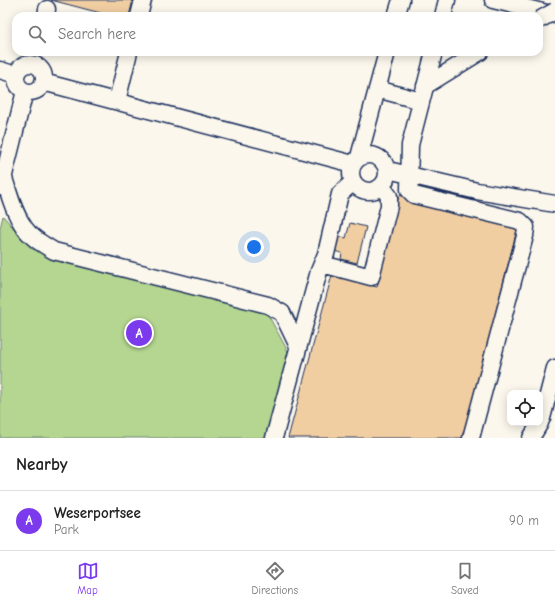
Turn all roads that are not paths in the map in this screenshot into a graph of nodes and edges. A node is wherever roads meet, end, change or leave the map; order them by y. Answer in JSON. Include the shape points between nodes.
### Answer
{"nodes":[{"id":1,"x":143,"y":0,"type":"edge"},
{"id":2,"x":400,"y":0,"type":"edge"},
{"id":3,"x":447,"y":0,"type":"edge"},
{"id":4,"x":493,"y":0,"type":"edge"},
{"id":5,"x":546,"y":11,"type":"edge"},
{"id":6,"x":140,"y":12,"type":"edge"},
{"id":7,"x":397,"y":12,"type":"edge"},
{"id":8,"x":444,"y":12,"type":"edge"},
{"id":9,"x":128,"y":56,"type":"edge"},
{"id":10,"x":386,"y":56,"type":"edge"},
{"id":11,"x":433,"y":56,"type":"edge"},
{"id":12,"x":475,"y":56,"type":"edge"},
{"id":13,"x":36,"y":58,"type":"edge"},
{"id":14,"x":0,"y":70,"type":"edge"},
{"id":15,"x":16,"y":75,"type":"junction"},
{"id":16,"x":43,"y":82,"type":"junction"},
{"id":17,"x":25,"y":91,"type":"junction"},
{"id":18,"x":376,"y":94,"type":"junction"},
{"id":19,"x":423,"y":94,"type":"junction"},
{"id":20,"x":116,"y":101,"type":"junction"},
{"id":21,"x":410,"y":145,"type":"junction"},
{"id":22,"x":331,"y":158,"type":"junction"},
{"id":23,"x":356,"y":161,"type":"junction"},
{"id":24,"x":386,"y":166,"type":"junction"},
{"id":25,"x":408,"y":174,"type":"junction"},
{"id":26,"x":353,"y":182,"type":"junction"},
{"id":27,"x":2,"y":184,"type":"edge"},
{"id":28,"x":382,"y":187,"type":"junction"},
{"id":29,"x":340,"y":194,"type":"junction"},
{"id":30,"x":555,"y":204,"type":"edge"},
{"id":31,"x":322,"y":264,"type":"junction"},
{"id":32,"x":298,"y":346,"type":"junction"},
{"id":33,"x":555,"y":368,"type":"edge"},
{"id":34,"x":543,"y":414,"type":"edge"},
{"id":35,"x":538,"y":426,"type":"edge"},
{"id":36,"x":274,"y":438,"type":"edge"},
{"id":37,"x":471,"y":438,"type":"edge"},
{"id":38,"x":531,"y":438,"type":"edge"}],
"edges":[{"from":1,"to":6,"type":"lane"},
{"from":2,"to":7,"type":"lane"},
{"from":3,"to":8,"type":"lane"},
{"from":4,"to":5,"type":"lane"},
{"from":9,"to":20,"type":"lane"},
{"from":10,"to":18,"type":"lane"},
{"from":11,"to":19,"type":"lane"},
{"from":12,"to":19,"type":"lane"},
{"from":13,"to":15,"type":"lane","via":[[21,67]]},
{"from":13,"to":16,"type":"lane","via":[[44,78]]},
{"from":14,"to":15,"type":"lane"},
{"from":15,"to":17,"type":"lane","via":[[16,83]]},
{"from":16,"to":17,"type":"lane","via":[[38,89]]},
{"from":16,"to":20,"type":"lane"},
{"from":17,"to":27,"type":"lane"},
{"from":18,"to":19,"type":"lane"},
{"from":18,"to":22,"type":"lane","via":[[364,115],[356,147],[349,154]]},
{"from":18,"to":23,"type":"lane"},
{"from":19,"to":21,"type":"lane"},
{"from":20,"to":22,"type":"lane"},
{"from":21,"to":24,"type":"lane","via":[[404,158]]},
{"from":21,"to":25,"type":"lane"},
{"from":22,"to":23,"type":"lane"},
{"from":22,"to":29,"type":"lane","via":[[338,168],[342,182]]},
{"from":23,"to":24,"type":"lane","via":[[370,154]]},
{"from":23,"to":26,"type":"lane","via":[[351,170]]},
{"from":24,"to":25,"type":"lane"},
{"from":24,"to":28,"type":"lane","via":[[388,176]]},
{"from":25,"to":30,"type":"lane","via":[[477,191]]},
{"from":25,"to":37,"type":"lane","via":[[408,190],[414,195],[520,221],[526,227]]},
{"from":26,"to":28,"type":"lane","via":[[366,191],[372,192]]},
{"from":26,"to":29,"type":"lane"},
{"from":27,"to":32,"type":"lane","via":[[24,228],[54,251],[268,305],[282,313]]},
{"from":28,"to":31,"type":"lane","via":[[389,196],[389,206],[371,278]]},
{"from":29,"to":31,"type":"lane"},
{"from":31,"to":32,"type":"lane"},
{"from":32,"to":36,"type":"lane"},
{"from":33,"to":34,"type":"lane"},
{"from":35,"to":38,"type":"lane"}]}
